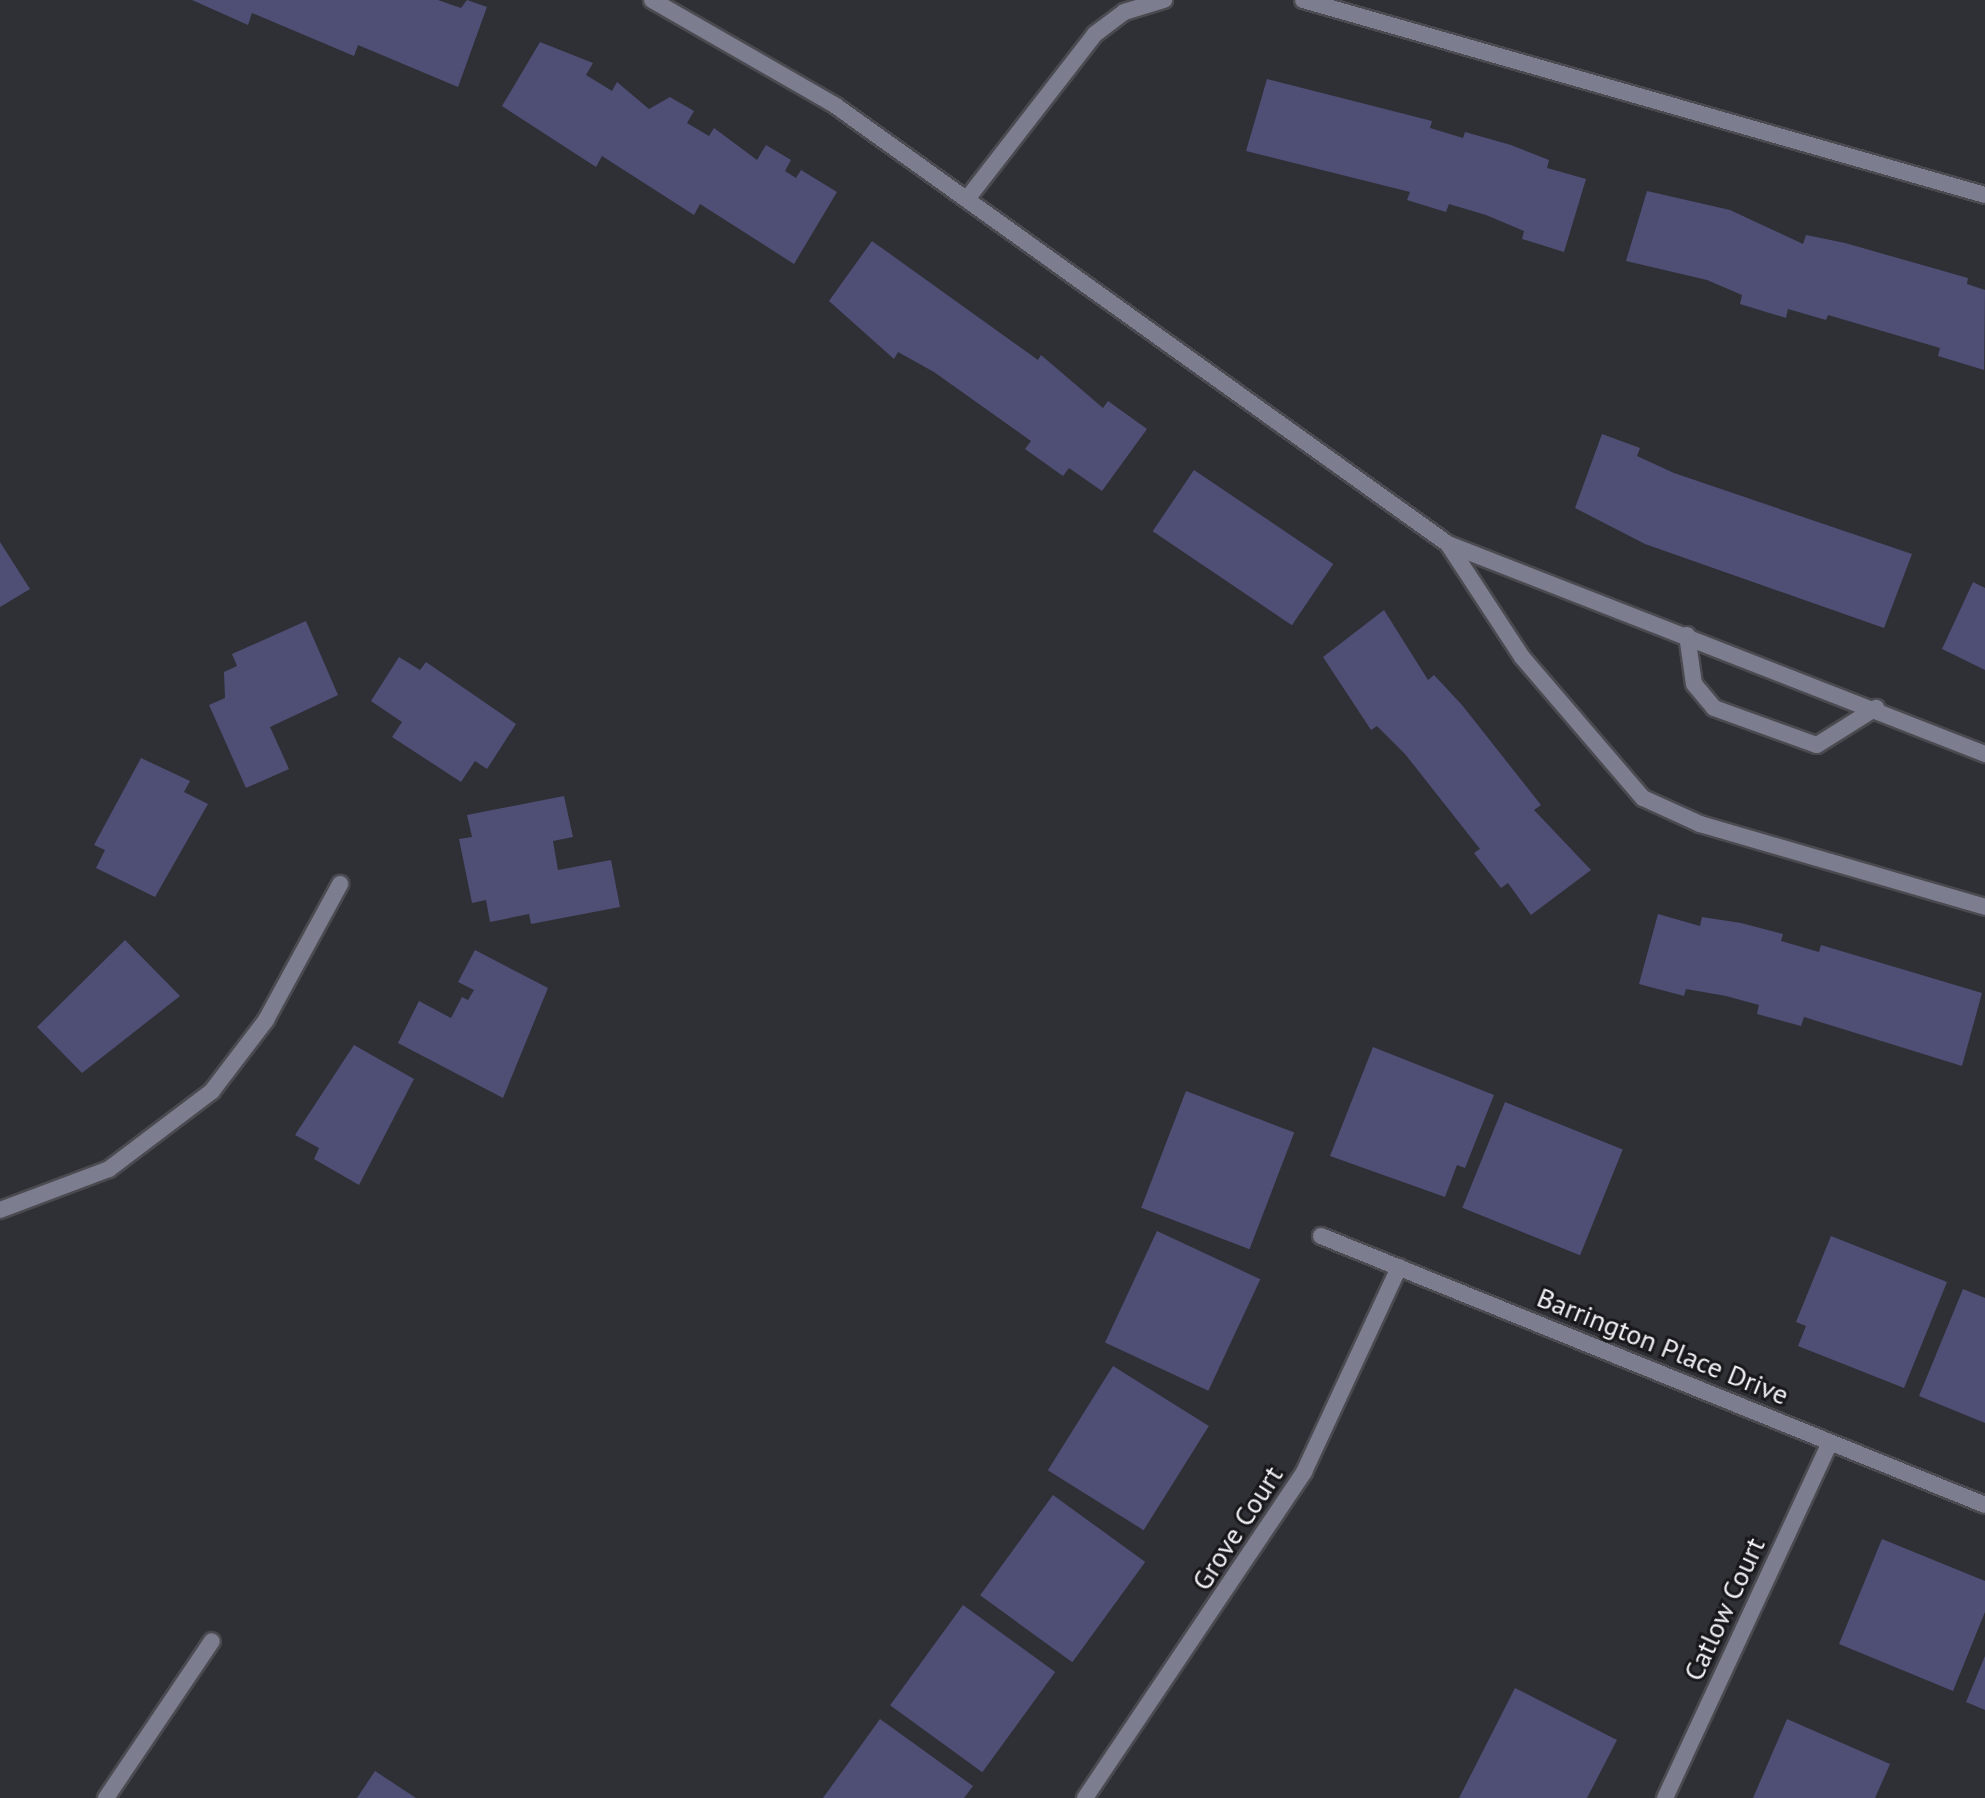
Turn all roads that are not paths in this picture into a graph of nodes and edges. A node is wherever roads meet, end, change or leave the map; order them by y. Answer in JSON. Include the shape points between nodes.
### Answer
{"nodes":[{"id":1,"x":652,"y":0,"type":"edge"},
{"id":2,"x":1164,"y":0,"type":"edge"},
{"id":3,"x":1303,"y":0,"type":"edge"},
{"id":4,"x":1985,"y":195,"type":"edge"},
{"id":5,"x":967,"y":199,"type":"junction"},
{"id":6,"x":1448,"y":544,"type":"junction"},
{"id":7,"x":1687,"y":635,"type":"junction"},
{"id":8,"x":1876,"y":708,"type":"junction"},
{"id":9,"x":1985,"y":754,"type":"edge"},
{"id":10,"x":340,"y":884,"type":"dead end"},
{"id":11,"x":1985,"y":907,"type":"edge"},
{"id":12,"x":0,"y":1210,"type":"edge"},
{"id":13,"x":1321,"y":1236,"type":"dead end"},
{"id":14,"x":1399,"y":1267,"type":"junction"},
{"id":15,"x":1830,"y":1442,"type":"junction"},
{"id":16,"x":1985,"y":1505,"type":"edge"},
{"id":17,"x":212,"y":1641,"type":"dead end"},
{"id":18,"x":106,"y":1798,"type":"edge"},
{"id":19,"x":1085,"y":1798,"type":"edge"},
{"id":20,"x":1665,"y":1798,"type":"edge"}],
"edges":[{"from":1,"to":5,"type":"street","via":[[836,106]]},
{"from":2,"to":5,"type":"street","via":[[1133,8],[1085,44]]},
{"from":3,"to":4,"type":"street"},
{"from":5,"to":6,"type":"street"},
{"from":6,"to":7,"type":"street"},
{"from":6,"to":11,"type":"street","via":[[1522,657],[1643,798],[1700,824]]},
{"from":7,"to":8,"type":"street"},
{"from":7,"to":8,"type":"street","via":[[1697,693],[1727,713],[1817,745]]},
{"from":8,"to":9,"type":"street"},
{"from":10,"to":12,"type":"street","via":[[266,1020],[212,1091],[109,1169]]},
{"from":13,"to":14,"type":"street","name":"Barrington Place Drive"},
{"from":14,"to":15,"type":"street","name":"Barrington Place Drive"},
{"from":14,"to":19,"type":"street","name":"Grove Court","via":[[1304,1472]]},
{"from":15,"to":16,"type":"street","name":"Barrington Place Drive"},
{"from":15,"to":20,"type":"street","name":"Catlow Court"},
{"from":17,"to":18,"type":"street"}]}
